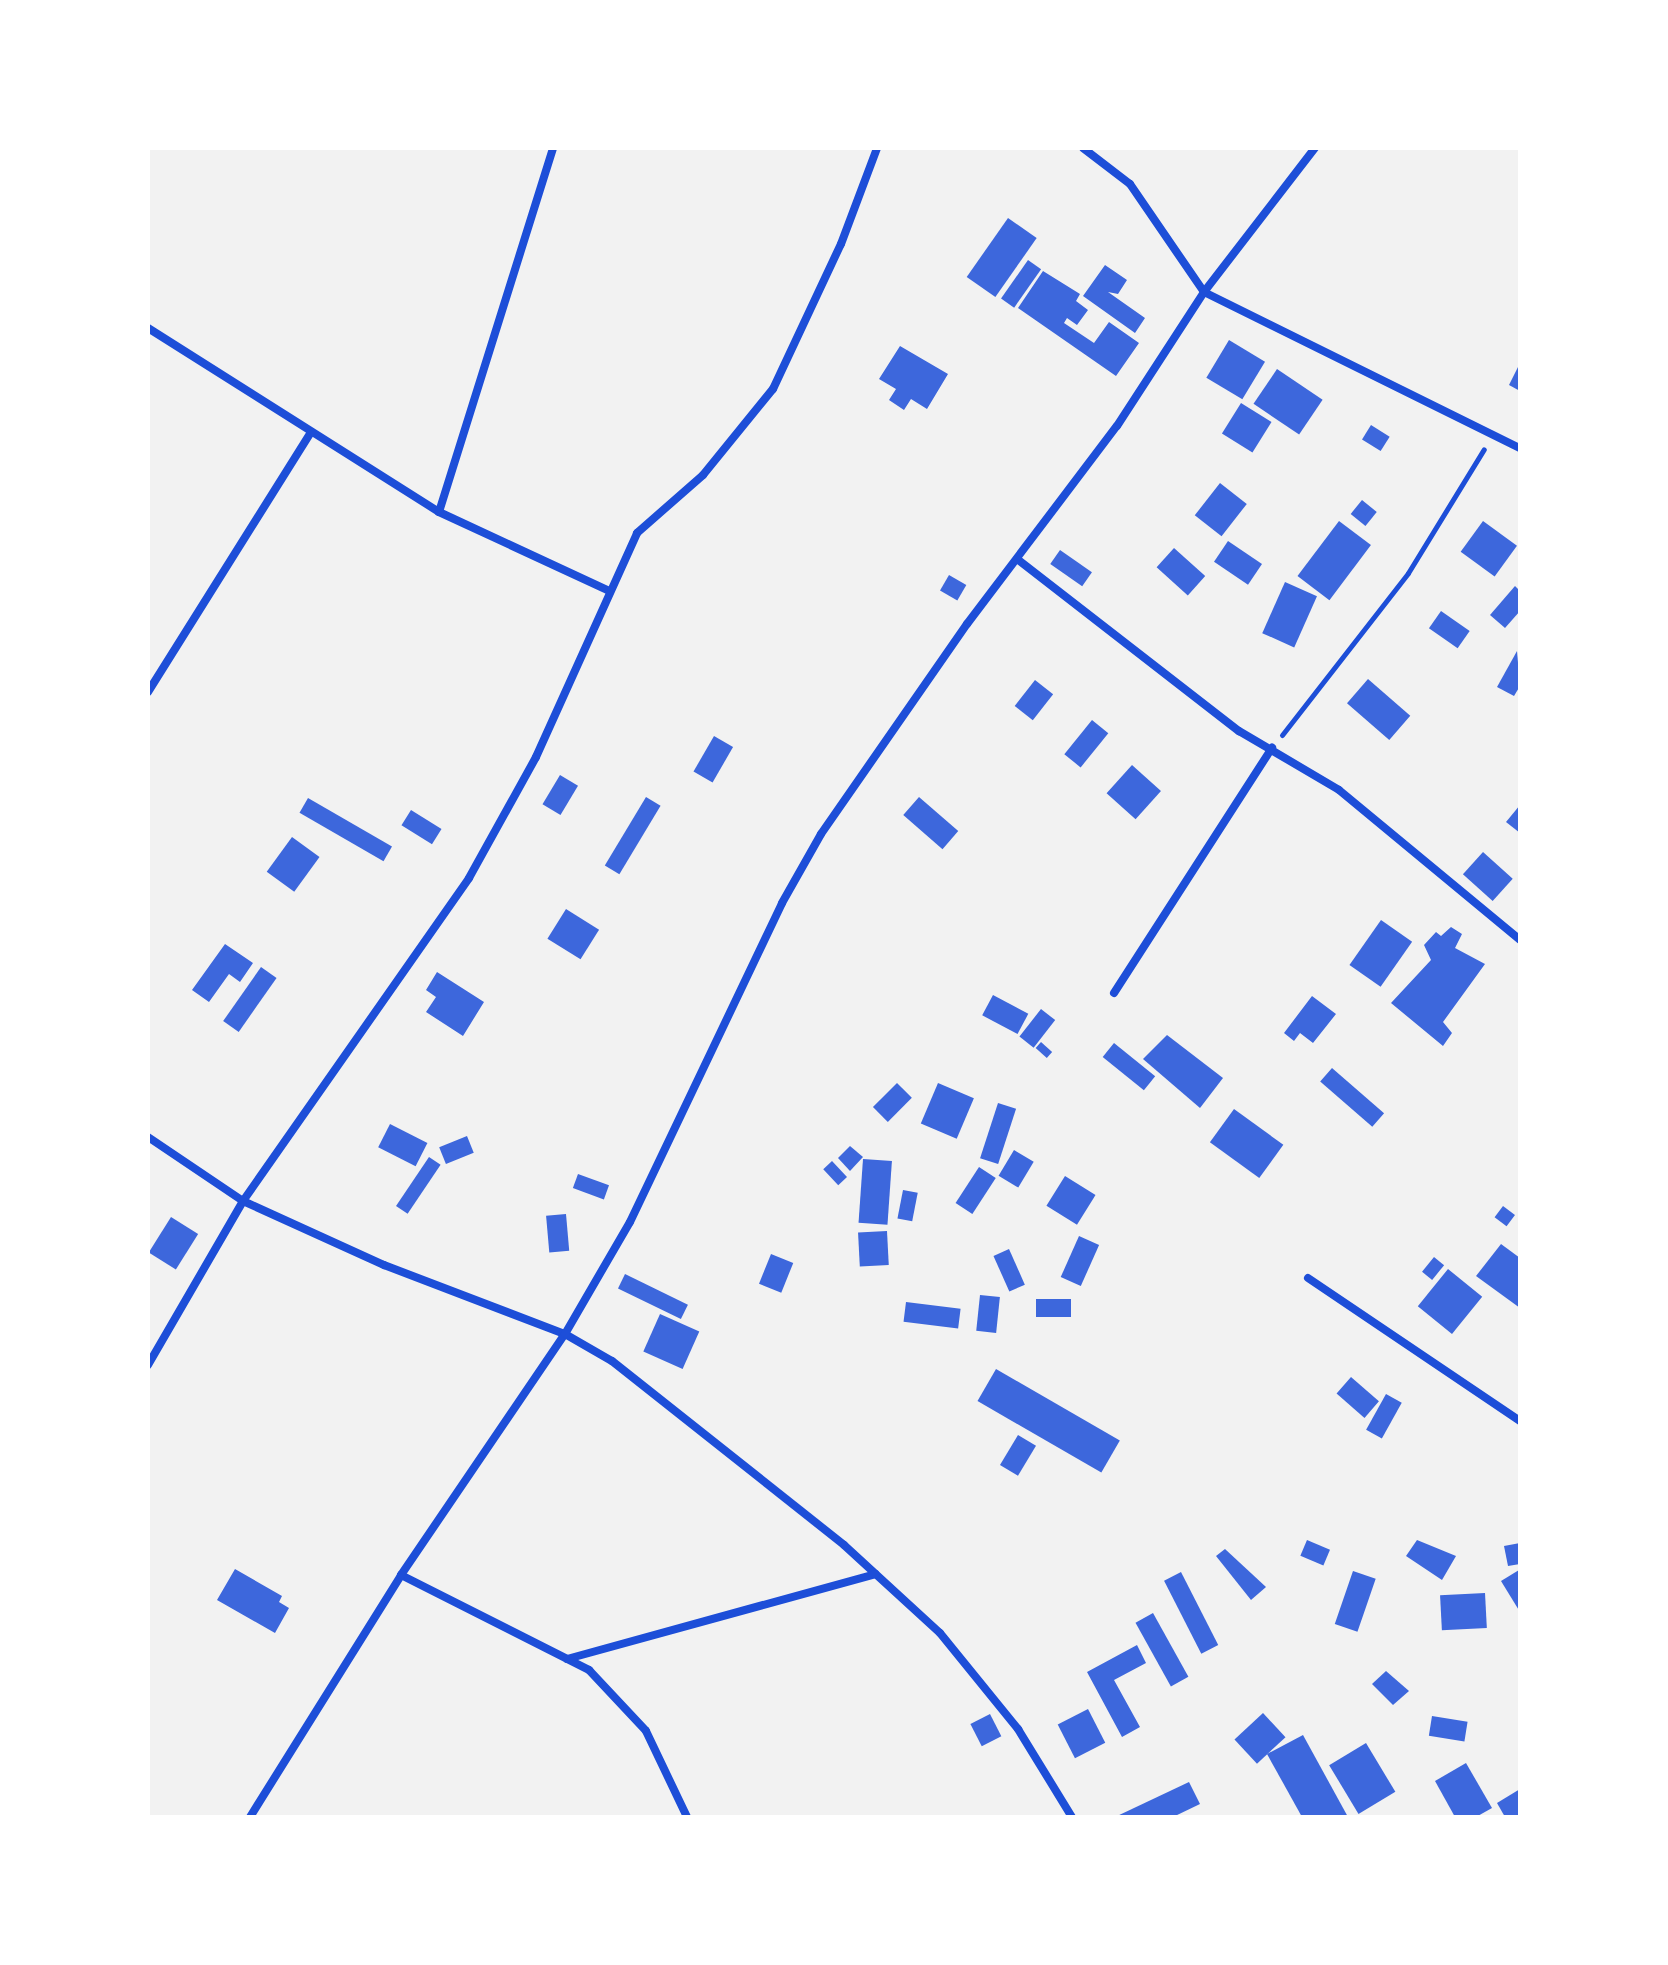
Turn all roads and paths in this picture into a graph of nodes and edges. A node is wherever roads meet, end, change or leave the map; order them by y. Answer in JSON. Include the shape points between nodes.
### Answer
{"nodes":[{"id":1,"x":553,"y":148,"type":"edge"},
{"id":2,"x":877,"y":148,"type":"edge"},
{"id":3,"x":1083,"y":148,"type":"edge"},
{"id":4,"x":1315,"y":148,"type":"edge"},
{"id":5,"x":1204,"y":292,"type":"junction"},
{"id":6,"x":148,"y":328,"type":"edge"},
{"id":7,"x":311,"y":432,"type":"junction"},
{"id":8,"x":1493,"y":434,"type":"junction"},
{"id":9,"x":1520,"y":448,"type":"edge"},
{"id":10,"x":439,"y":512,"type":"junction"},
{"id":11,"x":1017,"y":559,"type":"junction"},
{"id":12,"x":609,"y":591,"type":"junction"},
{"id":13,"x":148,"y":692,"type":"edge"},
{"id":14,"x":1272,"y":748,"type":"junction"},
{"id":15,"x":1520,"y":940,"type":"edge"},
{"id":16,"x":1114,"y":993,"type":"dead end"},
{"id":17,"x":148,"y":1137,"type":"edge"},
{"id":18,"x":243,"y":1201,"type":"junction"},
{"id":19,"x":1308,"y":1278,"type":"dead end"},
{"id":20,"x":565,"y":1334,"type":"junction"},
{"id":21,"x":148,"y":1365,"type":"edge"},
{"id":22,"x":1520,"y":1421,"type":"edge"},
{"id":23,"x":875,"y":1574,"type":"junction"},
{"id":24,"x":401,"y":1575,"type":"junction"},
{"id":25,"x":566,"y":1659,"type":"junction"},
{"id":26,"x":250,"y":1817,"type":"edge"},
{"id":27,"x":687,"y":1817,"type":"edge"},
{"id":28,"x":1072,"y":1817,"type":"edge"}],
"edges":[{"from":1,"to":10,"type":"street"},
{"from":2,"to":12,"type":"street","via":[[841,244],[773,389],[703,475],[637,533]]},
{"from":3,"to":5,"type":"street","via":[[1130,184]]},
{"from":4,"to":5,"type":"street"},
{"from":5,"to":8,"type":"street"},
{"from":5,"to":11,"type":"street","via":[[1117,426]]},
{"from":6,"to":7,"type":"street"},
{"from":7,"to":10,"type":"street"},
{"from":7,"to":13,"type":"street"},
{"from":8,"to":9,"type":"street"},
{"from":8,"to":14,"type":"path","via":[[1408,573]]},
{"from":10,"to":12,"type":"street"},
{"from":11,"to":14,"type":"street","via":[[1239,731]]},
{"from":11,"to":20,"type":"street","via":[[821,834],[782,903],[630,1222]]},
{"from":12,"to":18,"type":"street","via":[[536,757],[469,878]]},
{"from":14,"to":15,"type":"street","via":[[1400,836]]},
{"from":14,"to":16,"type":"street"},
{"from":17,"to":18,"type":"street"},
{"from":18,"to":20,"type":"street","via":[[384,1265]]},
{"from":18,"to":21,"type":"street"},
{"from":19,"to":22,"type":"street"},
{"from":20,"to":23,"type":"street","via":[[612,1361]]},
{"from":20,"to":24,"type":"street"},
{"from":23,"to":25,"type":"street"},
{"from":23,"to":28,"type":"street","via":[[940,1633],[1018,1729]]},
{"from":24,"to":25,"type":"street"},
{"from":24,"to":26,"type":"street"},
{"from":25,"to":27,"type":"street","via":[[618,1696],[646,1731]]}]}
